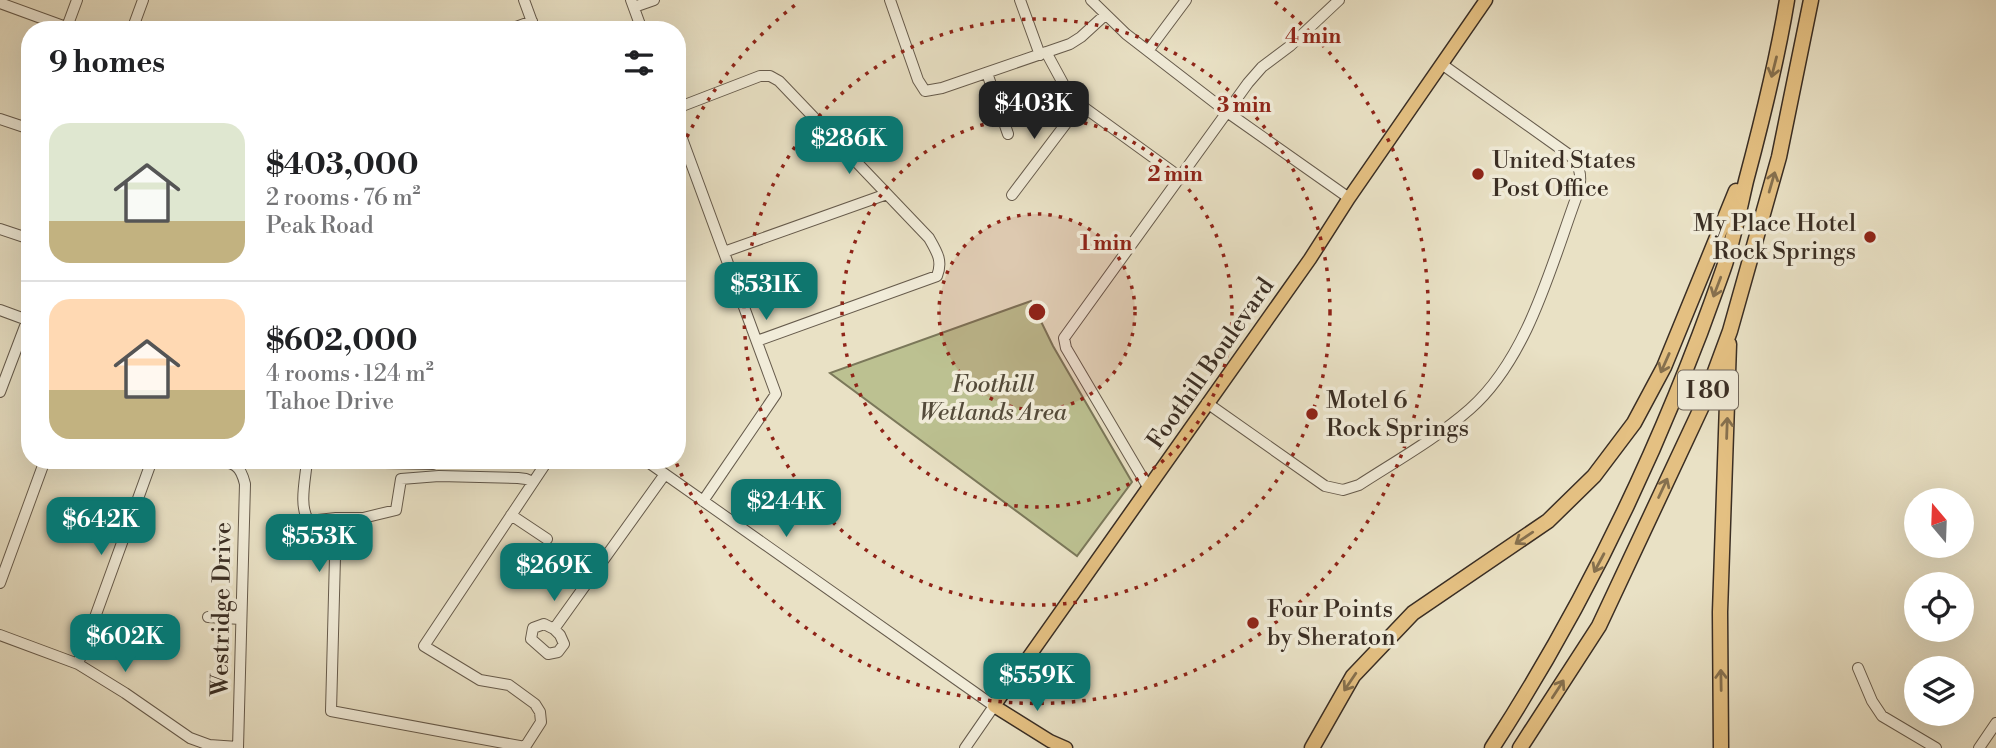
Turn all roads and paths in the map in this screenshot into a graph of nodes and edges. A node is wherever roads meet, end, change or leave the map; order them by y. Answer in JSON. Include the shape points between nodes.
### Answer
{"nodes":[{"id":1,"x":76,"y":0,"type":"edge"},
{"id":2,"x":143,"y":0,"type":"edge"},
{"id":3,"x":524,"y":0,"type":"edge"},
{"id":4,"x":653,"y":0,"type":"edge"},
{"id":5,"x":890,"y":0,"type":"edge"},
{"id":6,"x":1020,"y":0,"type":"edge"},
{"id":7,"x":1091,"y":0,"type":"edge"},
{"id":8,"x":1186,"y":0,"type":"edge"},
{"id":9,"x":1339,"y":0,"type":"edge"},
{"id":10,"x":1486,"y":0,"type":"edge"},
{"id":11,"x":1787,"y":0,"type":"edge"},
{"id":12,"x":1811,"y":0,"type":"edge"},
{"id":13,"x":0,"y":3,"type":"edge"},
{"id":14,"x":632,"y":4,"type":"edge"},
{"id":15,"x":1105,"y":15,"type":"junction"},
{"id":16,"x":49,"y":21,"type":"edge"},
{"id":17,"x":72,"y":21,"type":"edge"},
{"id":18,"x":135,"y":21,"type":"edge"},
{"id":19,"x":532,"y":21,"type":"edge"},
{"id":20,"x":639,"y":21,"type":"edge"},
{"id":21,"x":1148,"y":51,"type":"junction"},
{"id":22,"x":1043,"y":53,"type":"junction"},
{"id":23,"x":1443,"y":65,"type":"junction"},
{"id":24,"x":987,"y":74,"type":"junction"},
{"id":25,"x":686,"y":105,"type":"edge"},
{"id":26,"x":1080,"y":105,"type":"junction"},
{"id":27,"x":1227,"y":112,"type":"junction"},
{"id":28,"x":0,"y":119,"type":"edge"},
{"id":29,"x":21,"y":126,"type":"edge"},
{"id":30,"x":1007,"y":134,"type":"dead end"},
{"id":31,"x":1756,"y":142,"type":"junction"},
{"id":32,"x":686,"y":150,"type":"edge"},
{"id":33,"x":1180,"y":177,"type":"junction"},
{"id":34,"x":887,"y":194,"type":"junction"},
{"id":35,"x":1012,"y":195,"type":"dead end"},
{"id":36,"x":1349,"y":198,"type":"junction"},
{"id":37,"x":0,"y":229,"type":"edge"},
{"id":38,"x":21,"y":237,"type":"edge"},
{"id":39,"x":724,"y":253,"type":"junction"},
{"id":40,"x":0,"y":310,"type":"edge"},
{"id":41,"x":21,"y":316,"type":"edge"},
{"id":42,"x":1730,"y":331,"type":"junction"},
{"id":43,"x":21,"y":338,"type":"edge"},
{"id":44,"x":757,"y":341,"type":"junction"},
{"id":45,"x":0,"y":392,"type":"edge"},
{"id":46,"x":1207,"y":403,"type":"junction"},
{"id":47,"x":42,"y":469,"type":"edge"},
{"id":48,"x":149,"y":469,"type":"edge"},
{"id":49,"x":240,"y":469,"type":"edge"},
{"id":50,"x":306,"y":469,"type":"edge"},
{"id":51,"x":542,"y":469,"type":"edge"},
{"id":52,"x":658,"y":469,"type":"edge"},
{"id":53,"x":665,"y":474,"type":"junction"},
{"id":54,"x":533,"y":482,"type":"junction"},
{"id":55,"x":1148,"y":487,"type":"junction"},
{"id":56,"x":703,"y":501,"type":"junction"},
{"id":57,"x":511,"y":515,"type":"junction"},
{"id":58,"x":336,"y":518,"type":"junction"},
{"id":59,"x":547,"y":539,"type":"dead end"},
{"id":60,"x":0,"y":583,"type":"edge"},
{"id":61,"x":208,"y":617,"type":"dead end"},
{"id":62,"x":241,"y":619,"type":"junction"},
{"id":63,"x":554,"y":629,"type":"dead end"},
{"id":64,"x":0,"y":635,"type":"edge"},
{"id":65,"x":78,"y":664,"type":"junction"},
{"id":66,"x":1858,"y":668,"type":"dead end"},
{"id":67,"x":994,"y":706,"type":"junction"},
{"id":68,"x":1722,"y":723,"type":"junction"},
{"id":69,"x":1996,"y":723,"type":"edge"},
{"id":70,"x":238,"y":747,"type":"edge"},
{"id":71,"x":1493,"y":747,"type":"edge"},
{"id":72,"x":1521,"y":747,"type":"edge"},
{"id":73,"x":965,"y":748,"type":"edge"},
{"id":74,"x":1066,"y":748,"type":"edge"},
{"id":75,"x":1312,"y":748,"type":"edge"},
{"id":76,"x":1721,"y":748,"type":"edge"},
{"id":77,"x":1730,"y":748,"type":"edge"},
{"id":78,"x":1936,"y":748,"type":"edge"},
{"id":79,"x":1979,"y":748,"type":"edge"}],
"edges":[{"from":1,"to":17,"type":"street"},
{"from":2,"to":18,"type":"street"},
{"from":3,"to":19,"type":"street"},
{"from":4,"to":14,"type":"street"},
{"from":5,"to":24,"type":"street","via":[[926,91]]},
{"from":6,"to":22,"type":"street"},
{"from":7,"to":15,"type":"street"},
{"from":8,"to":21,"type":"street"},
{"from":9,"to":27,"type":"street","via":[[1262,67]]},
{"from":10,"to":23,"type":"main road","name":"Foothill Boulevard"},
{"from":11,"to":31,"type":"highway","number":"I 80","one_way":true},
{"from":42,"to":12,"type":"highway","number":"I 80","one_way":true,"via":[[1779,157]]},
{"from":13,"to":16,"type":"street"},
{"from":14,"to":20,"type":"street"},
{"from":15,"to":21,"type":"street"},
{"from":15,"to":22,"type":"street","via":[[1070,44]]},
{"from":21,"to":27,"type":"street"},
{"from":22,"to":24,"type":"street"},
{"from":22,"to":26,"type":"street"},
{"from":23,"to":36,"type":"main road","name":"Foothill Boulevard"},
{"from":23,"to":46,"type":"street","via":[[1568,154],[1580,171],[1574,203],[1509,363],[1491,388],[1450,425],[1359,485],[1343,490],[1325,486]]},
{"from":24,"to":30,"type":"street"},
{"from":25,"to":34,"type":"street","via":[[770,76]]},
{"from":26,"to":33,"type":"street"},
{"from":26,"to":35,"type":"street"},
{"from":27,"to":33,"type":"street"},
{"from":27,"to":36,"type":"street"},
{"from":28,"to":29,"type":"street"},
{"from":31,"to":71,"type":"highway","number":"I 80","one_way":true,"via":[[1723,271],[1671,407],[1617,528],[1543,668]]},
{"from":31,"to":75,"type":"highway","one_way":true,"via":[[1664,367],[1634,423],[1594,476],[1548,521],[1413,613],[1383,643],[1353,676]]},
{"from":32,"to":39,"type":"street"},
{"from":33,"to":55,"type":"street","via":[[1064,338]]},
{"from":34,"to":39,"type":"street"},
{"from":34,"to":44,"type":"street","via":[[929,238],[939,255],[937,276]]},
{"from":36,"to":46,"type":"main road","name":"Foothill Boulevard"},
{"from":37,"to":38,"type":"street"},
{"from":39,"to":44,"type":"street"},
{"from":40,"to":41,"type":"street"},
{"from":68,"to":42,"type":"highway","one_way":true,"via":[[1720,612]]},
{"from":72,"to":42,"type":"highway","number":"I 80","one_way":true,"via":[[1598,626],[1703,404]]},
{"from":43,"to":45,"type":"street"},
{"from":44,"to":56,"type":"street","via":[[776,394]]},
{"from":46,"to":55,"type":"main road","name":"Foothill Boulevard"},
{"from":47,"to":60,"type":"street"},
{"from":48,"to":65,"type":"street"},
{"from":49,"to":62,"type":"street","name":"Westridge Drive","via":[[245,484]]},
{"from":50,"to":58,"type":"street","via":[[306,517],[309,521]]},
{"from":51,"to":54,"type":"street"},
{"from":52,"to":53,"type":"street"},
{"from":53,"to":56,"type":"street"},
{"from":53,"to":63,"type":"street"},
{"from":54,"to":57,"type":"street"},
{"from":54,"to":58,"type":"street","via":[[492,477],[401,479],[398,509],[363,518]]},
{"from":55,"to":67,"type":"main road","name":"Foothill Boulevard"},
{"from":56,"to":67,"type":"street"},
{"from":57,"to":58,"type":"street","via":[[424,646],[480,680],[509,685],[535,704],[541,722],[525,747],[331,711]]},
{"from":57,"to":59,"type":"street"},
{"from":61,"to":62,"type":"street"},
{"from":62,"to":70,"type":"street","name":"Westridge Drive"},
{"from":64,"to":65,"type":"street"},
{"from":65,"to":70,"type":"street","via":[[190,738]]},
{"from":66,"to":78,"type":"street","via":[[1882,716]]},
{"from":67,"to":73,"type":"street","name":"Foothill Boulevard"},
{"from":67,"to":74,"type":"main road"},
{"from":68,"to":76,"type":"highway"},
{"from":68,"to":77,"type":"highway"},
{"from":69,"to":79,"type":"street"}]}
